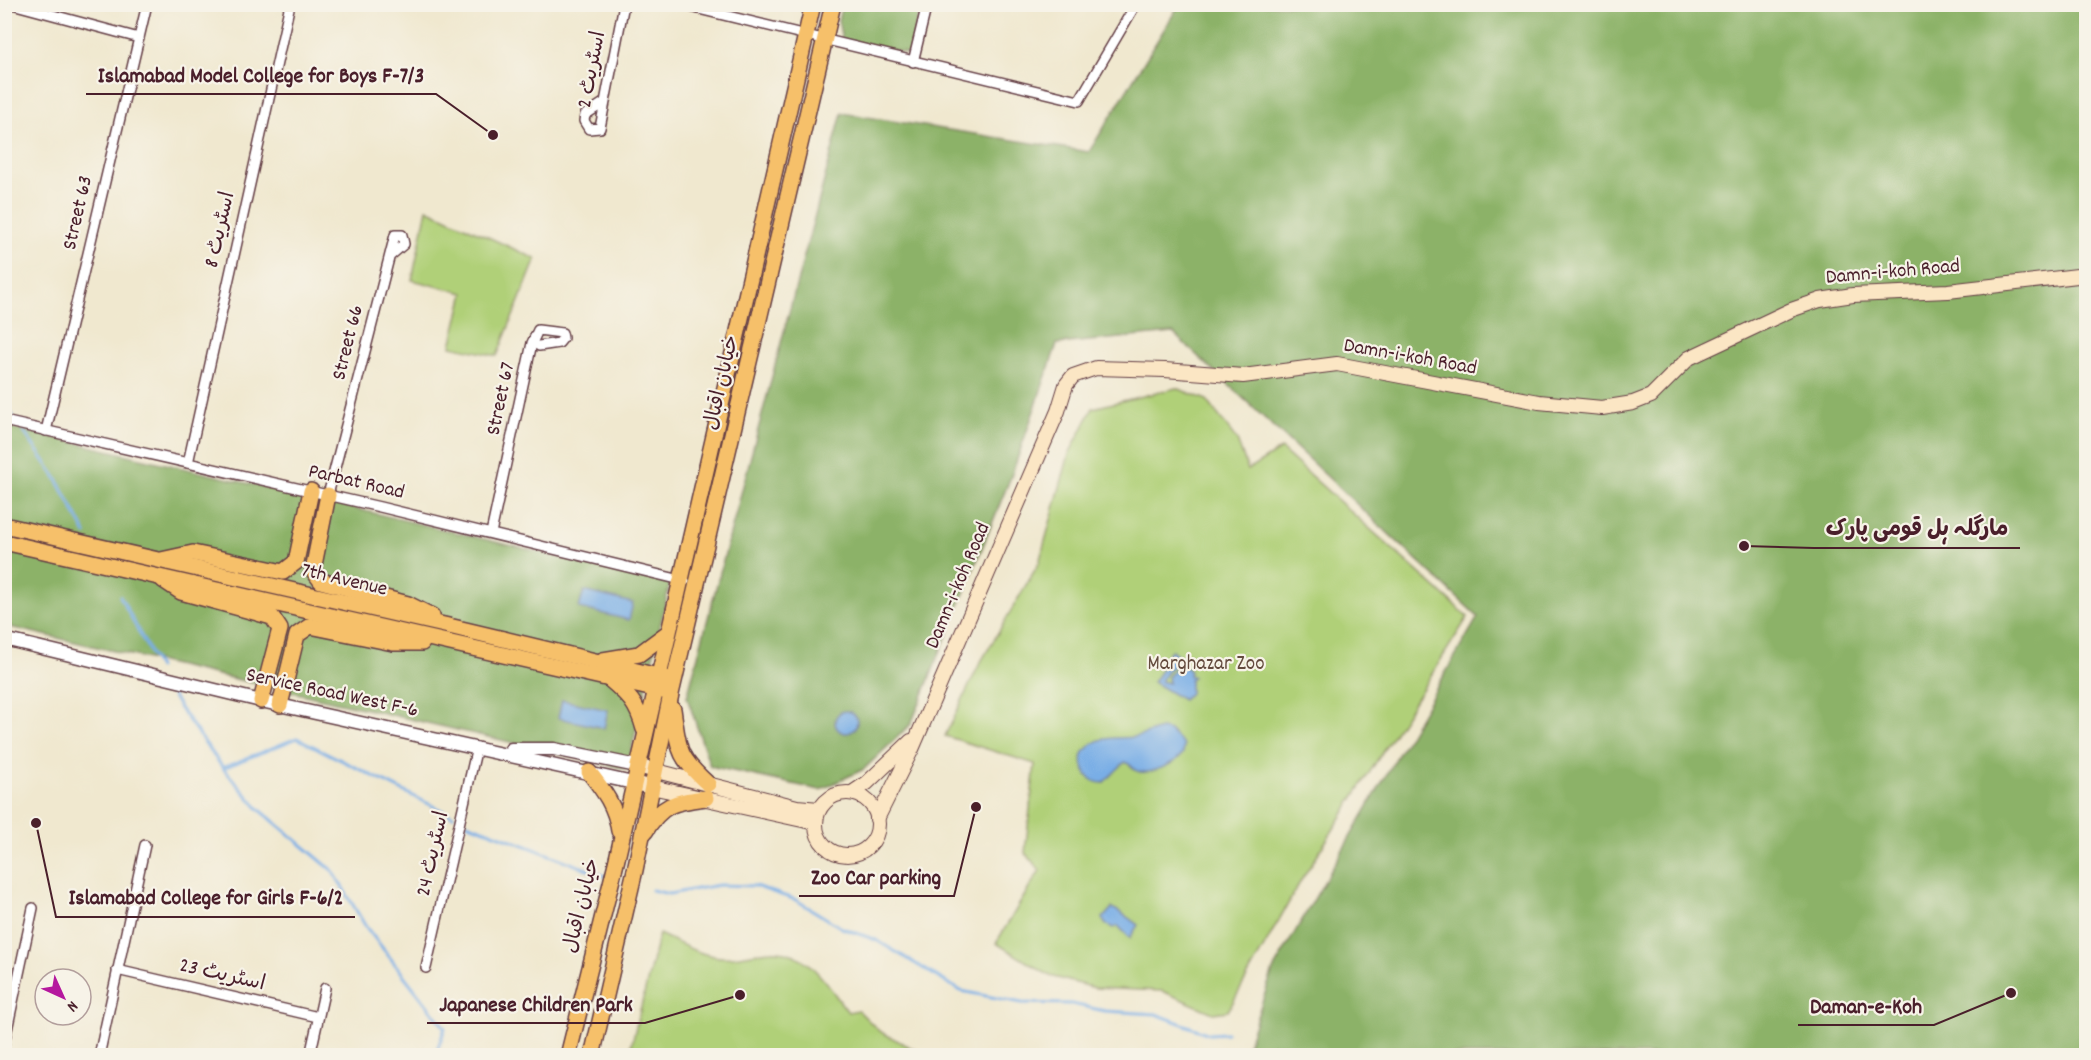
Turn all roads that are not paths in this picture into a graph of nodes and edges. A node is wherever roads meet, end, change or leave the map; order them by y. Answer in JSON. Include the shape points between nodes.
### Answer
{"nodes":[{"id":1,"x":12,"y":4,"type":"edge"},
{"id":2,"x":147,"y":4,"type":"edge"},
{"id":3,"x":290,"y":4,"type":"edge"},
{"id":4,"x":624,"y":4,"type":"edge"},
{"id":5,"x":678,"y":4,"type":"edge"},
{"id":6,"x":813,"y":4,"type":"edge"},
{"id":7,"x":833,"y":4,"type":"edge"},
{"id":8,"x":927,"y":4,"type":"edge"},
{"id":9,"x":1136,"y":4,"type":"edge"},
{"id":10,"x":805,"y":36,"type":"junction"},
{"id":11,"x":139,"y":38,"type":"junction"},
{"id":12,"x":824,"y":41,"type":"junction"},
{"id":13,"x":913,"y":62,"type":"junction"},
{"id":14,"x":604,"y":102,"type":"dead end"},
{"id":15,"x":390,"y":256,"type":"dead end"},
{"id":16,"x":2086,"y":275,"type":"edge"},
{"id":17,"x":539,"y":346,"type":"dead end"},
{"id":18,"x":4,"y":421,"type":"edge"},
{"id":19,"x":46,"y":431,"type":"junction"},
{"id":20,"x":188,"y":463,"type":"junction"},
{"id":21,"x":311,"y":491,"type":"junction"},
{"id":22,"x":328,"y":495,"type":"junction"},
{"id":23,"x":4,"y":525,"type":"edge"},
{"id":24,"x":491,"y":533,"type":"junction"},
{"id":25,"x":4,"y":542,"type":"edge"},
{"id":26,"x":157,"y":568,"type":"junction"},
{"id":27,"x":679,"y":579,"type":"junction"},
{"id":28,"x":698,"y":586,"type":"junction"},
{"id":29,"x":453,"y":627,"type":"junction"},
{"id":30,"x":666,"y":634,"type":"junction"},
{"id":31,"x":4,"y":639,"type":"edge"},
{"id":32,"x":452,"y":643,"type":"junction"},
{"id":33,"x":594,"y":661,"type":"junction"},
{"id":34,"x":606,"y":677,"type":"junction"},
{"id":35,"x":656,"y":683,"type":"junction"},
{"id":36,"x":673,"y":687,"type":"junction"},
{"id":37,"x":261,"y":701,"type":"junction"},
{"id":38,"x":280,"y":705,"type":"junction"},
{"id":39,"x":644,"y":729,"type":"junction"},
{"id":40,"x":916,"y":735,"type":"junction"},
{"id":41,"x":477,"y":747,"type":"junction"},
{"id":42,"x":637,"y":766,"type":"junction"},
{"id":43,"x":654,"y":770,"type":"junction"},
{"id":44,"x":589,"y":772,"type":"junction"},
{"id":45,"x":633,"y":783,"type":"junction"},
{"id":46,"x":650,"y":787,"type":"junction"},
{"id":47,"x":707,"y":791,"type":"junction"},
{"id":48,"x":852,"y":793,"type":"junction"},
{"id":49,"x":819,"y":809,"type":"junction"},
{"id":50,"x":877,"y":819,"type":"junction"},
{"id":51,"x":816,"y":823,"type":"junction"},
{"id":52,"x":621,"y":840,"type":"junction"},
{"id":53,"x":641,"y":840,"type":"junction"},
{"id":54,"x":145,"y":845,"type":"dead end"},
{"id":55,"x":33,"y":908,"type":"dead end"},
{"id":56,"x":426,"y":968,"type":"dead end"},
{"id":57,"x":117,"y":970,"type":"junction"},
{"id":58,"x":325,"y":988,"type":"dead end"},
{"id":59,"x":318,"y":1017,"type":"junction"},
{"id":60,"x":4,"y":1044,"type":"edge"},
{"id":61,"x":99,"y":1056,"type":"edge"},
{"id":62,"x":310,"y":1056,"type":"edge"},
{"id":63,"x":568,"y":1056,"type":"edge"},
{"id":64,"x":592,"y":1056,"type":"edge"}],
"edges":[{"from":1,"to":11,"type":"street"},
{"from":2,"to":11,"type":"street","name":"Street 63"},
{"from":3,"to":20,"type":"street","name":"اسٹریٹ 8"},
{"from":4,"to":14,"type":"street","name":"اسٹریٹ 2","via":[[600,128],[589,129],[585,115]]},
{"from":5,"to":10,"type":"street"},
{"from":6,"to":10,"type":"main road","name":"خیابان اقبال"},
{"from":7,"to":12,"type":"main road","name":"خیابان اقبال"},
{"from":8,"to":13,"type":"street"},
{"from":9,"to":13,"type":"street","via":[[1079,101]]},
{"from":10,"to":12,"type":"street"},
{"from":10,"to":27,"type":"main road","name":"خیابان اقبال"},
{"from":11,"to":19,"type":"street","name":"Street 63"},
{"from":12,"to":13,"type":"street"},
{"from":12,"to":28,"type":"main road","name":"خیابان اقبال"},
{"from":15,"to":22,"type":"street","name":"Street 66","via":[[404,244],[402,235],[395,235]]},
{"from":16,"to":40,"type":"main road","name":"Damn-i-koh Road","via":[[1948,291],[1820,300],[1689,358],[1651,396],[1602,408],[1539,402],[1347,365],[1243,376],[1113,367],[1082,371],[1066,385]]},
{"from":17,"to":24,"type":"street","name":"Street 67","via":[[559,344],[562,333],[538,330],[532,343]]},
{"from":18,"to":19,"type":"street","name":"Parbat Road"},
{"from":19,"to":20,"type":"street","name":"Parbat Road"},
{"from":20,"to":21,"type":"street","name":"Parbat Road"},
{"from":21,"to":22,"type":"street","name":"Parbat Road"},
{"from":21,"to":26,"type":"main road","via":[[296,562],[283,572],[193,552]]},
{"from":22,"to":24,"type":"street","name":"Parbat Road"},
{"from":22,"to":29,"type":"main road","via":[[313,570],[321,581],[408,604]]},
{"from":23,"to":26,"type":"main road","name":"7th Avenue"},
{"from":24,"to":27,"type":"street","name":"Parbat Road"},
{"from":25,"to":26,"type":"main road","name":"7th Avenue"},
{"from":26,"to":29,"type":"main road","name":"7th Avenue"},
{"from":26,"to":32,"type":"main road","name":"7th Avenue"},
{"from":26,"to":37,"type":"main road","via":[[182,592],[272,617],[280,629]]},
{"from":27,"to":28,"type":"street","name":"Parbat Road"},
{"from":27,"to":30,"type":"main road","name":"خیابان اقبال"},
{"from":28,"to":36,"type":"main road","name":"خیابان اقبال"},
{"from":29,"to":33,"type":"main road","name":"7th Avenue"},
{"from":30,"to":33,"type":"main road","via":[[639,654]]},
{"from":30,"to":35,"type":"main road","name":"خیابان اقبال"},
{"from":31,"to":37,"type":"street","name":"Service Road West F-6"},
{"from":32,"to":34,"type":"main road","name":"7th Avenue"},
{"from":32,"to":38,"type":"main road","via":[[393,643],[310,626],[297,635]]},
{"from":33,"to":35,"type":"main road","name":"7th Avenue"},
{"from":34,"to":35,"type":"main road","name":"7th Avenue"},
{"from":34,"to":39,"type":"main road","via":[[632,699]]},
{"from":35,"to":36,"type":"main road","name":"7th Avenue"},
{"from":35,"to":39,"type":"main road","name":"خیابان اقبال"},
{"from":36,"to":43,"type":"main road","name":"خیابان اقبال"},
{"from":36,"to":47,"type":"main road","via":[[679,750]]},
{"from":37,"to":38,"type":"street","name":"Service Road West F-6"},
{"from":38,"to":41,"type":"street","name":"Service Road West F-6"},
{"from":39,"to":42,"type":"main road","name":"خیابان اقبال"},
{"from":40,"to":48,"type":"main road"},
{"from":40,"to":50,"type":"main road","name":"Damn-i-koh Road"},
{"from":41,"to":42,"type":"street","via":[[554,749]]},
{"from":41,"to":44,"type":"street","name":"Service Road West F-6"},
{"from":41,"to":56,"type":"street","name":"اسٹریٹ 24"},
{"from":42,"to":43,"type":"main road"},
{"from":42,"to":45,"type":"main road","name":"خیابان اقبال"},
{"from":43,"to":46,"type":"main road","name":"خیابان اقبال"},
{"from":43,"to":47,"type":"main road"},
{"from":44,"to":45,"type":"street","name":"Service Road West F-6"},
{"from":44,"to":52,"type":"main road","via":[[617,815]]},
{"from":45,"to":46,"type":"main road","name":"Service Road West F-6"},
{"from":45,"to":52,"type":"main road","name":"خیابان اقبال"},
{"from":46,"to":47,"type":"main road"},
{"from":46,"to":53,"type":"main road","name":"خیابان اقبال"},
{"from":47,"to":49,"type":"main road"},
{"from":47,"to":51,"type":"main road"},
{"from":47,"to":53,"type":"main road","via":[[668,806],[656,815]]},
{"from":48,"to":49,"type":"main road","via":[[833,796]]},
{"from":48,"to":50,"type":"main road","via":[[868,802]]},
{"from":49,"to":51,"type":"main road"},
{"from":50,"to":51,"type":"main road","via":[[871,843],[850,854],[830,850],[817,834]]},
{"from":52,"to":63,"type":"main road","name":"خیابان اقبال"},
{"from":53,"to":64,"type":"main road","name":"خیابان اقبال"},
{"from":54,"to":57,"type":"street"},
{"from":55,"to":60,"type":"street"},
{"from":57,"to":59,"type":"street","name":"اسٹریٹ 23"},
{"from":57,"to":61,"type":"street"},
{"from":58,"to":59,"type":"street"},
{"from":59,"to":62,"type":"street"}]}
